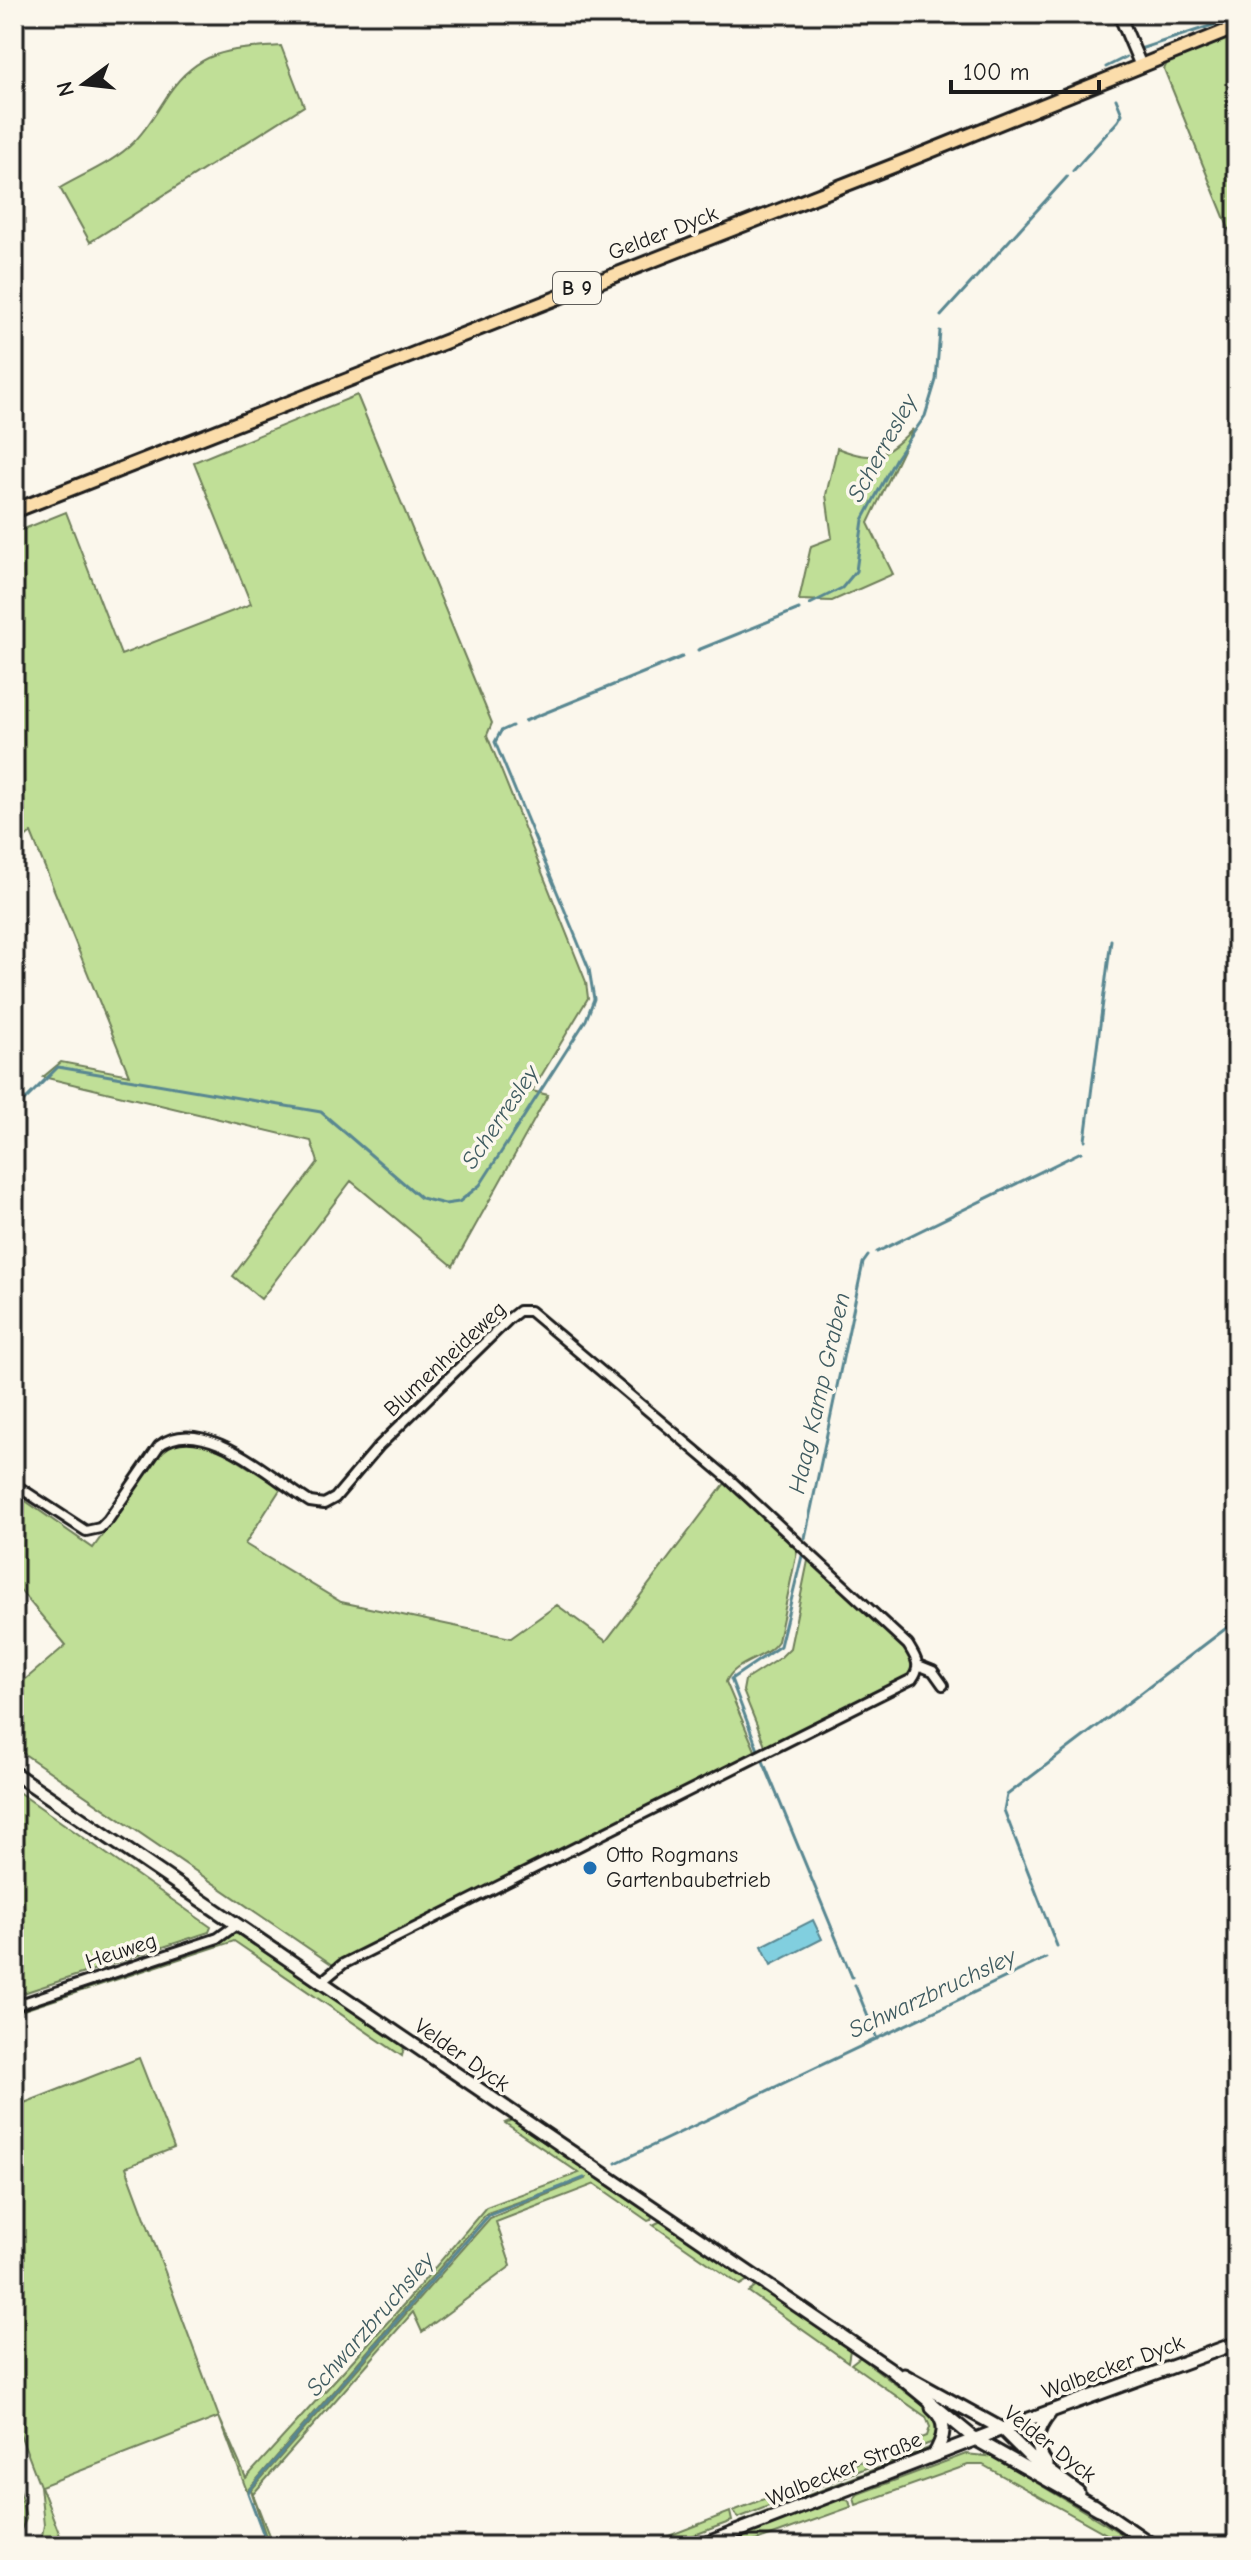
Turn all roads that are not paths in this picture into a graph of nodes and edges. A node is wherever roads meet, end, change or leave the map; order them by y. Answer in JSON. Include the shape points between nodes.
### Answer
{"nodes":[{"id":1,"x":1119,"y":14,"type":"edge"},
{"id":2,"x":1237,"y":27,"type":"edge"},
{"id":3,"x":1141,"y":66,"type":"junction"},
{"id":4,"x":14,"y":511,"type":"edge"},
{"id":5,"x":14,"y":1484,"type":"edge"},
{"id":6,"x":918,"y":1665,"type":"junction"},
{"id":7,"x":943,"y":1685,"type":"dead end"},
{"id":8,"x":14,"y":1773,"type":"edge"},
{"id":9,"x":236,"y":1925,"type":"junction"},
{"id":10,"x":320,"y":1983,"type":"junction"},
{"id":11,"x":14,"y":2006,"type":"edge"},
{"id":12,"x":1237,"y":2343,"type":"edge"},
{"id":13,"x":889,"y":2368,"type":"junction"},
{"id":14,"x":922,"y":2395,"type":"junction"},
{"id":15,"x":1053,"y":2411,"type":"junction"},
{"id":16,"x":1002,"y":2429,"type":"junction"},
{"id":17,"x":975,"y":2439,"type":"junction"},
{"id":18,"x":934,"y":2455,"type":"junction"},
{"id":19,"x":1059,"y":2477,"type":"junction"},
{"id":20,"x":1099,"y":2509,"type":"junction"},
{"id":21,"x":700,"y":2546,"type":"edge"},
{"id":22,"x":1154,"y":2546,"type":"edge"}],
"edges":[{"from":1,"to":3,"type":"street"},
{"from":2,"to":3,"type":"main road","name":"Gelder Dyck","number":"B 9"},
{"from":3,"to":4,"type":"main road","name":"Gelder Dyck","number":"B 9"},
{"from":5,"to":6,"type":"street","name":"Blumenheideweg","via":[[79,1530],[100,1528],[159,1446],[168,1439],[192,1436],[224,1445],[310,1502],[324,1504],[510,1318],[530,1311],[729,1479],[908,1645]]},
{"from":6,"to":7,"type":"street","name":"Blumenheideweg","via":[[933,1671]]},
{"from":6,"to":10,"type":"street","via":[[912,1679],[343,1964]]},
{"from":8,"to":9,"type":"main road","name":"Velder Dyck"},
{"from":9,"to":10,"type":"main road","name":"Velder Dyck"},
{"from":9,"to":11,"type":"street","name":"Heuweg","via":[[218,1938]]},
{"from":10,"to":13,"type":"main road","name":"Velder Dyck"},
{"from":12,"to":15,"type":"main road","name":"Walbecker Dyck"},
{"from":13,"to":14,"type":"main road","name":"Velder Dyck"},
{"from":13,"to":16,"type":"main road","name":"Velder Dyck"},
{"from":14,"to":17,"type":"main road","name":"Velder Dyck"},
{"from":14,"to":18,"type":"main road","via":[[942,2418],[944,2434]]},
{"from":15,"to":16,"type":"main road","name":"Walbecker Dyck"},
{"from":15,"to":19,"type":"main road","via":[[1038,2431],[1037,2443],[1045,2463]]},
{"from":16,"to":17,"type":"main road","name":"Walbecker Straße"},
{"from":16,"to":19,"type":"main road","name":"Velder Dyck"},
{"from":17,"to":18,"type":"main road","name":"Walbecker Straße"},
{"from":17,"to":20,"type":"main road","name":"Velder Dyck"},
{"from":18,"to":21,"type":"main road","name":"Walbecker Straße"},
{"from":19,"to":20,"type":"main road","name":"Velder Dyck"},
{"from":20,"to":22,"type":"main road","name":"Velder Dyck"}]}
